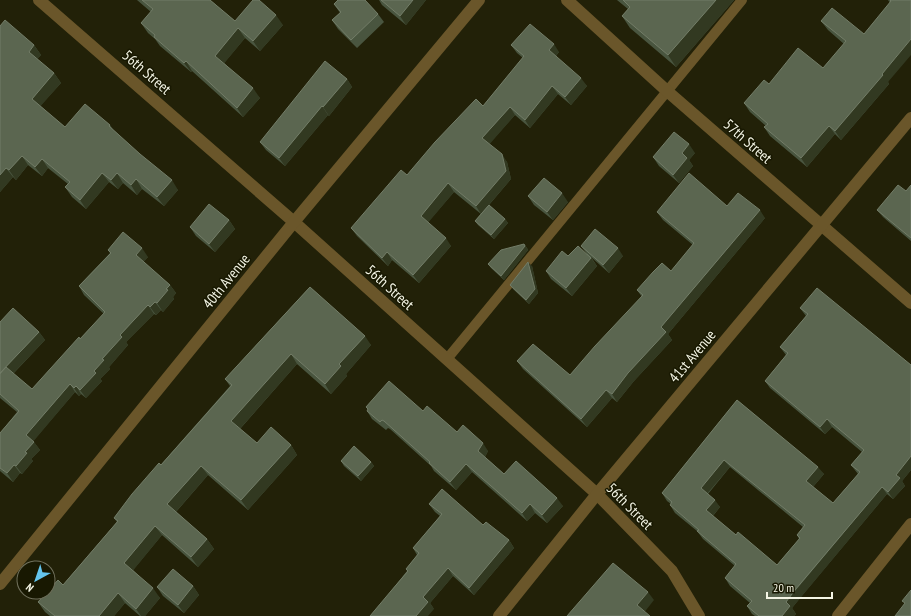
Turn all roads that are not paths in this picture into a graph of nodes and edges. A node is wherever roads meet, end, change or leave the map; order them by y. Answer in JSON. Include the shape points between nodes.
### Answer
{"nodes":[{"id":1,"x":39,"y":0,"type":"edge"},
{"id":2,"x":479,"y":0,"type":"edge"},
{"id":3,"x":567,"y":0,"type":"edge"},
{"id":4,"x":742,"y":0,"type":"edge"},
{"id":5,"x":667,"y":91,"type":"junction"},
{"id":6,"x":911,"y":118,"type":"edge"},
{"id":7,"x":294,"y":222,"type":"junction"},
{"id":8,"x":821,"y":226,"type":"junction"},
{"id":9,"x":911,"y":303,"type":"edge"},
{"id":10,"x":447,"y":359,"type":"junction"},
{"id":11,"x":597,"y":494,"type":"junction"},
{"id":12,"x":911,"y":524,"type":"edge"},
{"id":13,"x":0,"y":584,"type":"edge"},
{"id":14,"x":499,"y":616,"type":"edge"},
{"id":15,"x":699,"y":616,"type":"edge"},
{"id":16,"x":838,"y":616,"type":"edge"}],
"edges":[{"from":1,"to":7,"type":"street","name":"56th Street"},
{"from":2,"to":7,"type":"street","name":"40th Avenue"},
{"from":3,"to":5,"type":"street","name":"57th Street"},
{"from":4,"to":5,"type":"lane"},
{"from":5,"to":8,"type":"street","name":"57th Street"},
{"from":5,"to":10,"type":"lane"},
{"from":6,"to":8,"type":"street","name":"41st Avenue"},
{"from":7,"to":10,"type":"street","name":"56th Street"},
{"from":7,"to":13,"type":"street","name":"40th Avenue"},
{"from":8,"to":9,"type":"street","name":"57th Street"},
{"from":8,"to":11,"type":"street","name":"41st Avenue"},
{"from":10,"to":11,"type":"street","name":"56th Street"},
{"from":11,"to":14,"type":"street","name":"41st Avenue"},
{"from":11,"to":15,"type":"street","name":"56th Street","via":[[672,571]]},
{"from":12,"to":16,"type":"street"}]}
